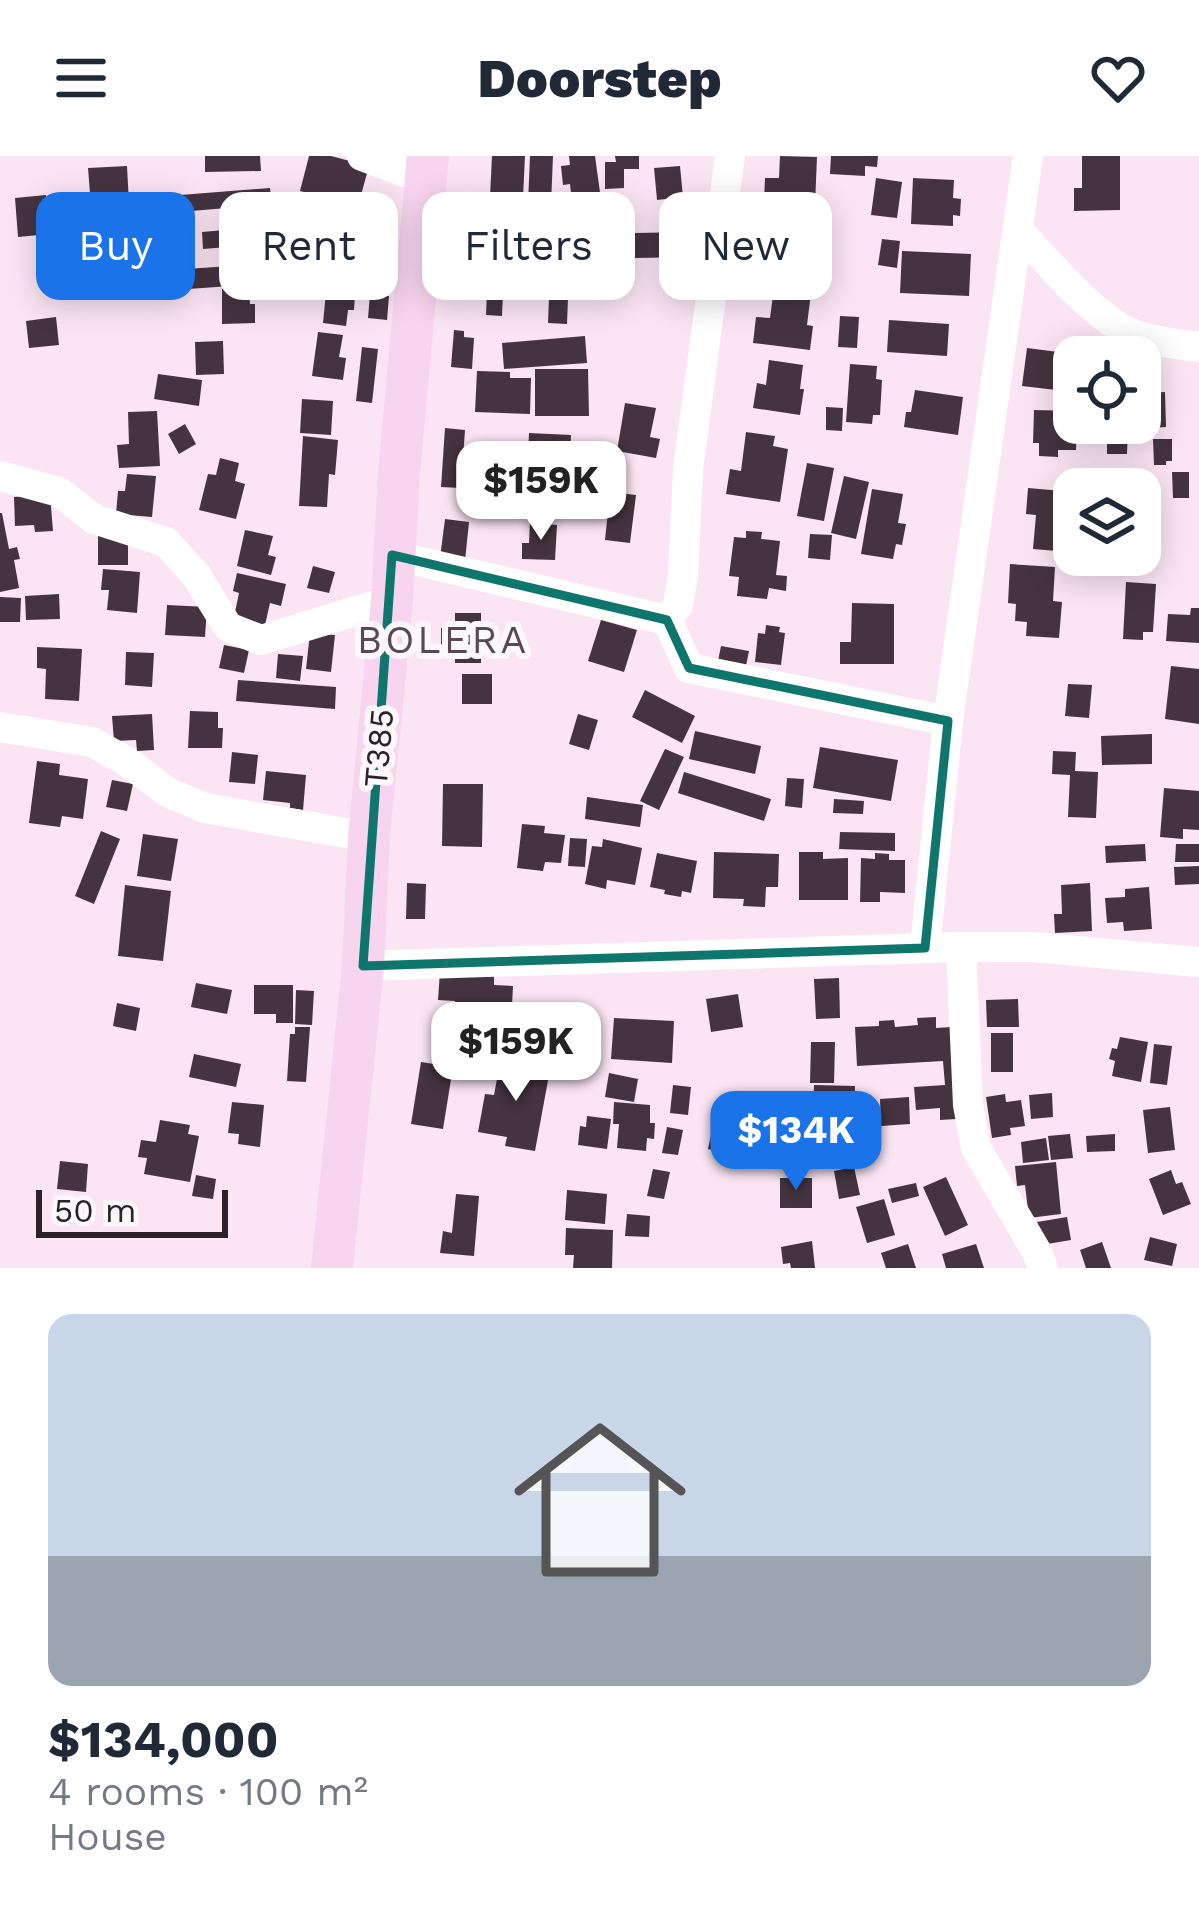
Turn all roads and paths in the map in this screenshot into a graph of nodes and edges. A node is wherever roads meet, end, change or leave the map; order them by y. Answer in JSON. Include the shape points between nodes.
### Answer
{"nodes":[{"id":1,"x":362,"y":156,"type":"edge"},
{"id":2,"x":730,"y":156,"type":"edge"},
{"id":3,"x":1028,"y":156,"type":"edge"},
{"id":4,"x":427,"y":168,"type":"edge"},
{"id":5,"x":1019,"y":231,"type":"junction"},
{"id":6,"x":1199,"y":347,"type":"edge"},
{"id":7,"x":0,"y":476,"type":"edge"},
{"id":8,"x":392,"y":555,"type":"junction"},
{"id":9,"x":392,"y":600,"type":"junction"},
{"id":10,"x":667,"y":620,"type":"junction"},
{"id":11,"x":948,"y":721,"type":"junction"},
{"id":12,"x":0,"y":727,"type":"edge"},
{"id":13,"x":369,"y":837,"type":"junction"},
{"id":14,"x":961,"y":947,"type":"junction"},
{"id":15,"x":925,"y":948,"type":"junction"},
{"id":16,"x":1199,"y":962,"type":"edge"},
{"id":17,"x":363,"y":966,"type":"junction"},
{"id":18,"x":332,"y":1268,"type":"edge"},
{"id":19,"x":1043,"y":1268,"type":"edge"}],
"edges":[{"from":1,"to":4,"type":"street"},
{"from":2,"to":10,"type":"street","via":[[688,469],[683,576]]},
{"from":3,"to":5,"type":"street"},
{"from":4,"to":8,"type":"street","name":"T385","number":"T385"},
{"from":5,"to":6,"type":"street","via":[[1105,317],[1131,333]]},
{"from":5,"to":11,"type":"street"},
{"from":7,"to":9,"type":"street","via":[[59,492],[94,519],[166,542],[228,627],[261,640]]},
{"from":8,"to":9,"type":"street","name":"T385","number":"T385"},
{"from":8,"to":10,"type":"street"},
{"from":9,"to":13,"type":"street","name":"T385","number":"T385"},
{"from":10,"to":11,"type":"street","via":[[689,668]]},
{"from":11,"to":15,"type":"street"},
{"from":12,"to":13,"type":"street","via":[[92,742],[169,794],[205,808]]},
{"from":13,"to":17,"type":"street","name":"T385","number":"T385"},
{"from":14,"to":15,"type":"street"},
{"from":14,"to":16,"type":"street"},
{"from":14,"to":19,"type":"street","via":[[976,1148]]},
{"from":15,"to":17,"type":"street"},
{"from":17,"to":18,"type":"street","name":"T385","number":"T385"}]}
